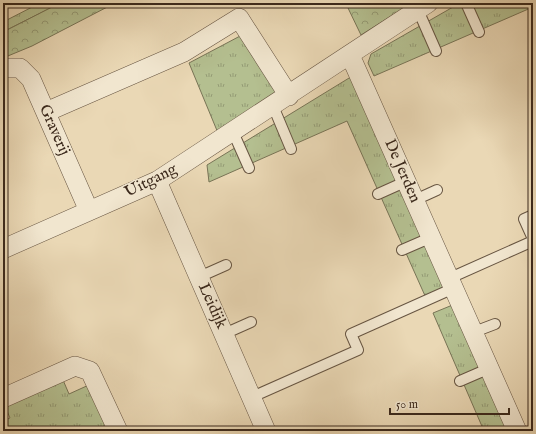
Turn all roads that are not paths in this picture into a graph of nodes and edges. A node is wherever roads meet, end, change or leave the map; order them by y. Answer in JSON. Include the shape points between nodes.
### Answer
{"nodes":[{"id":1,"x":466,"y":3,"type":"edge"},
{"id":2,"x":423,"y":6,"type":"edge"},
{"id":3,"x":479,"y":32,"type":"dead end"},
{"id":4,"x":436,"y":51,"type":"dead end"},
{"id":5,"x":350,"y":54,"type":"junction"},
{"id":6,"x":3,"y":68,"type":"edge"},
{"id":7,"x":289,"y":96,"type":"junction"},
{"id":8,"x":273,"y":106,"type":"junction"},
{"id":9,"x":46,"y":112,"type":"junction"},
{"id":10,"x":233,"y":132,"type":"junction"},
{"id":11,"x":291,"y":149,"type":"dead end"},
{"id":12,"x":249,"y":168,"type":"dead end"},
{"id":13,"x":407,"y":181,"type":"junction"},
{"id":14,"x":157,"y":182,"type":"junction"},
{"id":15,"x":437,"y":190,"type":"dead end"},
{"id":16,"x":378,"y":194,"type":"dead end"},
{"id":17,"x":415,"y":200,"type":"junction"},
{"id":18,"x":89,"y":211,"type":"junction"},
{"id":19,"x":533,"y":215,"type":"edge"},
{"id":20,"x":432,"y":236,"type":"junction"},
{"id":21,"x":533,"y":240,"type":"edge"},
{"id":22,"x":3,"y":249,"type":"edge"},
{"id":23,"x":402,"y":250,"type":"dead end"},
{"id":24,"x":226,"y":265,"type":"dead end"},
{"id":25,"x":199,"y":277,"type":"junction"},
{"id":26,"x":452,"y":283,"type":"junction"},
{"id":27,"x":251,"y":322,"type":"dead end"},
{"id":28,"x":495,"y":324,"type":"dead end"},
{"id":29,"x":474,"y":332,"type":"junction"},
{"id":30,"x":224,"y":334,"type":"junction"},
{"id":31,"x":490,"y":368,"type":"junction"},
{"id":32,"x":460,"y":381,"type":"dead end"},
{"id":33,"x":252,"y":397,"type":"junction"},
{"id":34,"x":3,"y":398,"type":"edge"},
{"id":35,"x":118,"y":431,"type":"edge"},
{"id":36,"x":266,"y":431,"type":"edge"},
{"id":37,"x":517,"y":431,"type":"edge"}],
"edges":[{"from":1,"to":3,"type":"lane"},
{"from":2,"to":4,"type":"lane"},
{"from":2,"to":5,"type":"street","name":"Uitgang"},
{"from":5,"to":7,"type":"street","name":"Uitgang"},
{"from":5,"to":13,"type":"street","name":"De Jerden"},
{"from":6,"to":9,"type":"street","name":"Graverij","via":[[20,68],[31,80]]},
{"from":7,"to":8,"type":"street","name":"Uitgang"},
{"from":7,"to":9,"type":"street","via":[[240,18],[184,52]]},
{"from":8,"to":10,"type":"street","name":"Uitgang"},
{"from":8,"to":11,"type":"lane"},
{"from":9,"to":18,"type":"street","name":"Graverij"},
{"from":10,"to":12,"type":"lane"},
{"from":10,"to":14,"type":"street","name":"Uitgang"},
{"from":13,"to":16,"type":"lane"},
{"from":13,"to":17,"type":"street","name":"De Jerden"},
{"from":14,"to":18,"type":"street","name":"Uitgang"},
{"from":14,"to":25,"type":"street","name":"Leidijk"},
{"from":15,"to":17,"type":"lane"},
{"from":17,"to":20,"type":"street","name":"De Jerden"},
{"from":18,"to":22,"type":"street","name":"Uitgang"},
{"from":19,"to":21,"type":"lane","via":[[524,219]]},
{"from":20,"to":23,"type":"lane"},
{"from":20,"to":26,"type":"street","name":"De Jerden"},
{"from":21,"to":26,"type":"lane"},
{"from":24,"to":25,"type":"lane"},
{"from":25,"to":30,"type":"street","name":"Leidijk"},
{"from":26,"to":29,"type":"street","name":"De Jerden"},
{"from":26,"to":33,"type":"lane","via":[[351,334],[358,350]]},
{"from":27,"to":30,"type":"lane"},
{"from":28,"to":29,"type":"lane"},
{"from":29,"to":31,"type":"street","name":"De Jerden"},
{"from":30,"to":33,"type":"street","name":"Leidijk"},
{"from":31,"to":32,"type":"lane"},
{"from":31,"to":37,"type":"street","name":"De Jerden"},
{"from":33,"to":36,"type":"street","name":"Leidijk"},
{"from":34,"to":35,"type":"street","via":[[75,366],[90,371]]}]}
